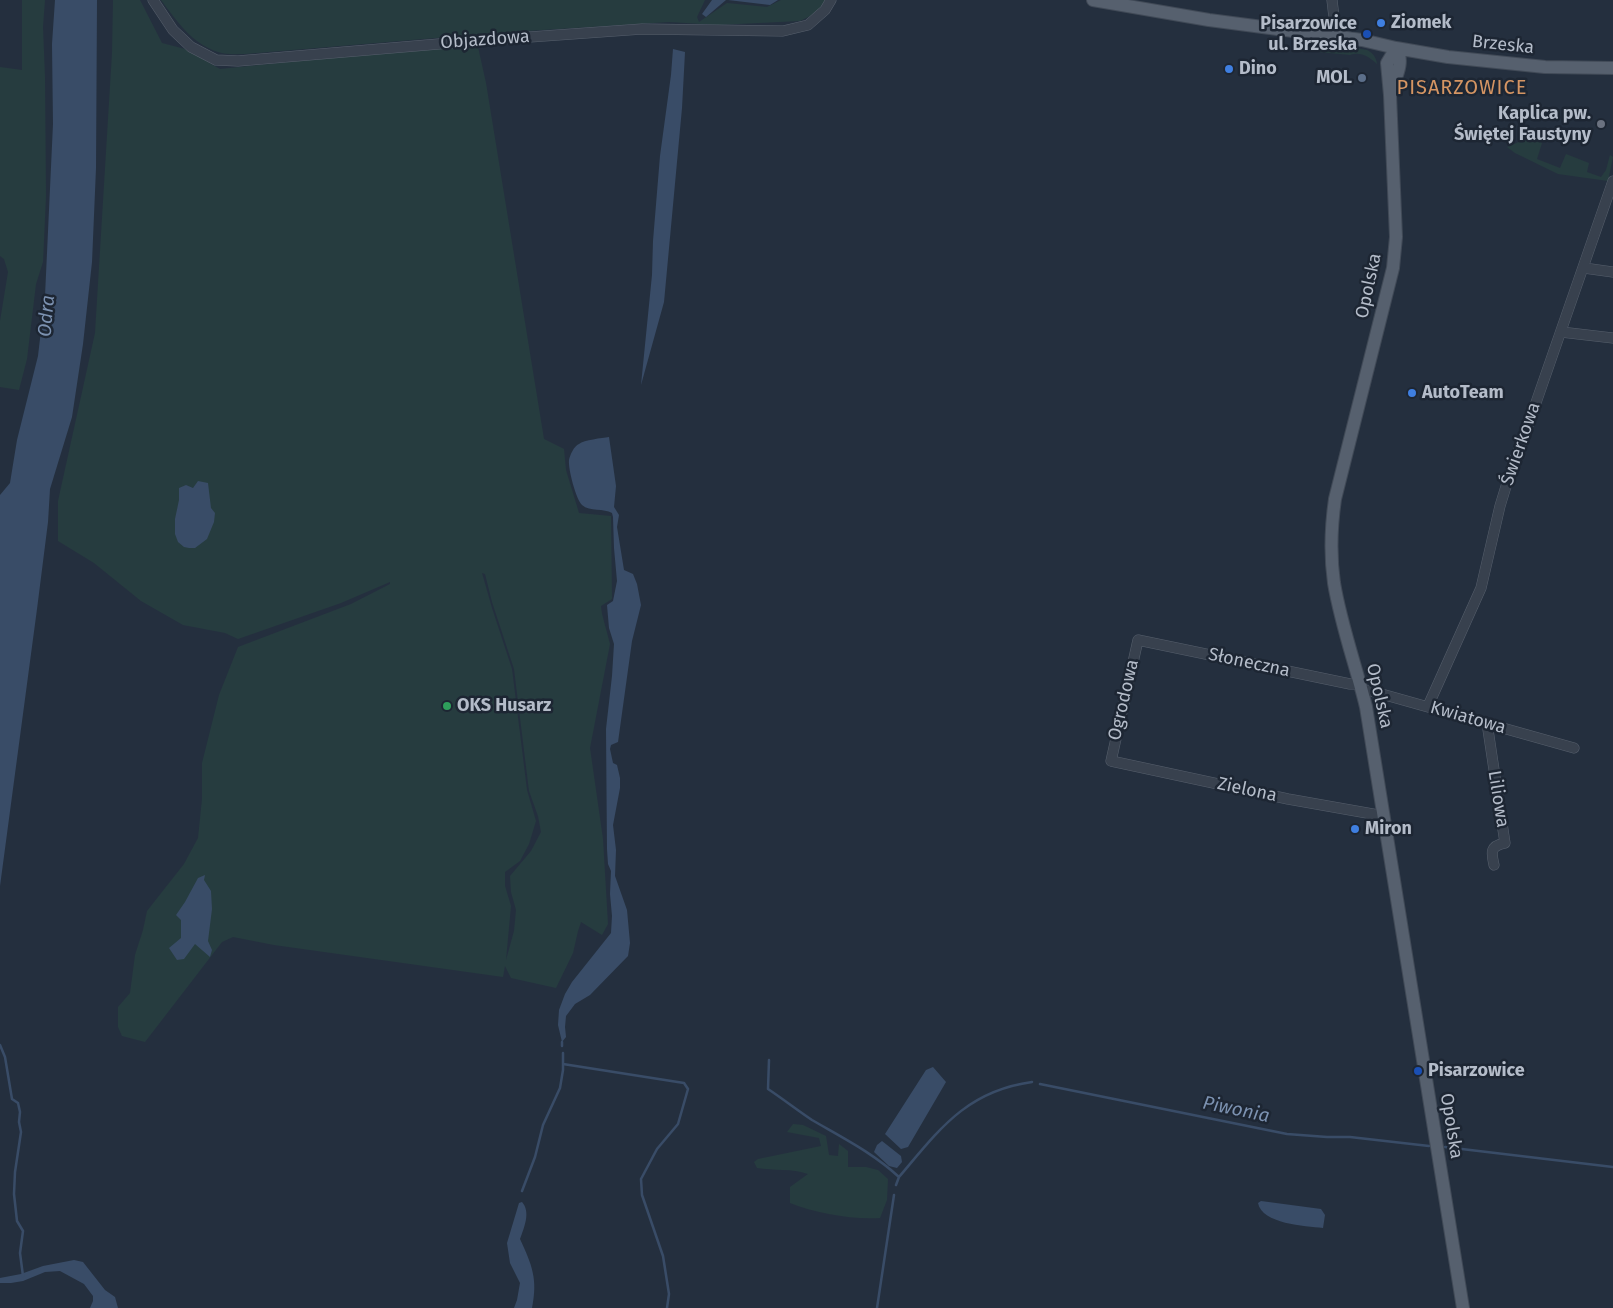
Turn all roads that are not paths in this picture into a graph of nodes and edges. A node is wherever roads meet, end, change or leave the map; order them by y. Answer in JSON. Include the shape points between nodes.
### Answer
{"nodes":[{"id":1,"x":153,"y":0,"type":"edge"},
{"id":2,"x":831,"y":0,"type":"edge"},
{"id":3,"x":1093,"y":0,"type":"edge"},
{"id":4,"x":1332,"y":0,"type":"edge"},
{"id":5,"x":1334,"y":36,"type":"junction"},
{"id":6,"x":1362,"y":40,"type":"junction"},
{"id":7,"x":1396,"y":48,"type":"junction"},
{"id":8,"x":1424,"y":53,"type":"junction"},
{"id":9,"x":1393,"y":65,"type":"junction"},
{"id":10,"x":1613,"y":68,"type":"edge"},
{"id":11,"x":1613,"y":181,"type":"edge"},
{"id":12,"x":1584,"y":268,"type":"junction"},
{"id":13,"x":1613,"y":272,"type":"edge"},
{"id":14,"x":1561,"y":332,"type":"junction"},
{"id":15,"x":1613,"y":338,"type":"edge"},
{"id":16,"x":1138,"y":640,"type":"joint"},
{"id":17,"x":1361,"y":687,"type":"junction"},
{"id":18,"x":1428,"y":706,"type":"junction"},
{"id":19,"x":1487,"y":723,"type":"junction"},
{"id":20,"x":1574,"y":748,"type":"dead end"},
{"id":21,"x":1111,"y":761,"type":"joint"},
{"id":22,"x":1384,"y":816,"type":"junction"},
{"id":23,"x":1494,"y":865,"type":"dead end"},
{"id":24,"x":1463,"y":1308,"type":"edge"}],
"edges":[{"from":1,"to":2,"type":"street","name":"Objazdowa","via":[[173,30],[191,48],[216,60],[238,61],[642,29],[783,31],[808,25]]},
{"from":3,"to":5,"type":"main road","name":"Brzeska"},
{"from":4,"to":5,"type":"street"},
{"from":5,"to":6,"type":"main road","name":"Brzeska"},
{"from":6,"to":7,"type":"main road","name":"Brzeska"},
{"from":6,"to":9,"type":"main road"},
{"from":7,"to":8,"type":"main road","name":"Brzeska"},
{"from":7,"to":9,"type":"main road"},
{"from":8,"to":9,"type":"main road"},
{"from":8,"to":10,"type":"main road","name":"Brzeska","via":[[1545,67]]},
{"from":9,"to":17,"type":"main road","name":"Opolska","via":[[1390,95],[1396,237],[1393,268],[1339,477],[1332,530],[1334,584]]},
{"from":11,"to":12,"type":"street","name":"Świerkowa"},
{"from":12,"to":13,"type":"street"},
{"from":12,"to":14,"type":"street","name":"Świerkowa"},
{"from":14,"to":15,"type":"street"},
{"from":14,"to":18,"type":"street","name":"Świerkowa","via":[[1511,470],[1481,588]]},
{"from":16,"to":17,"type":"street","name":"Słoneczna"},
{"from":16,"to":21,"type":"street","name":"Ogrodowa"},
{"from":17,"to":18,"type":"street","name":"Kwiatowa"},
{"from":17,"to":22,"type":"main road","name":"Opolska"},
{"from":18,"to":19,"type":"street","name":"Kwiatowa"},
{"from":19,"to":20,"type":"street","name":"Kwiatowa"},
{"from":19,"to":23,"type":"street","name":"Liliowa","via":[[1505,843],[1493,848]]},
{"from":21,"to":22,"type":"street","name":"Zielona"},
{"from":22,"to":24,"type":"main road","name":"Opolska"}]}
